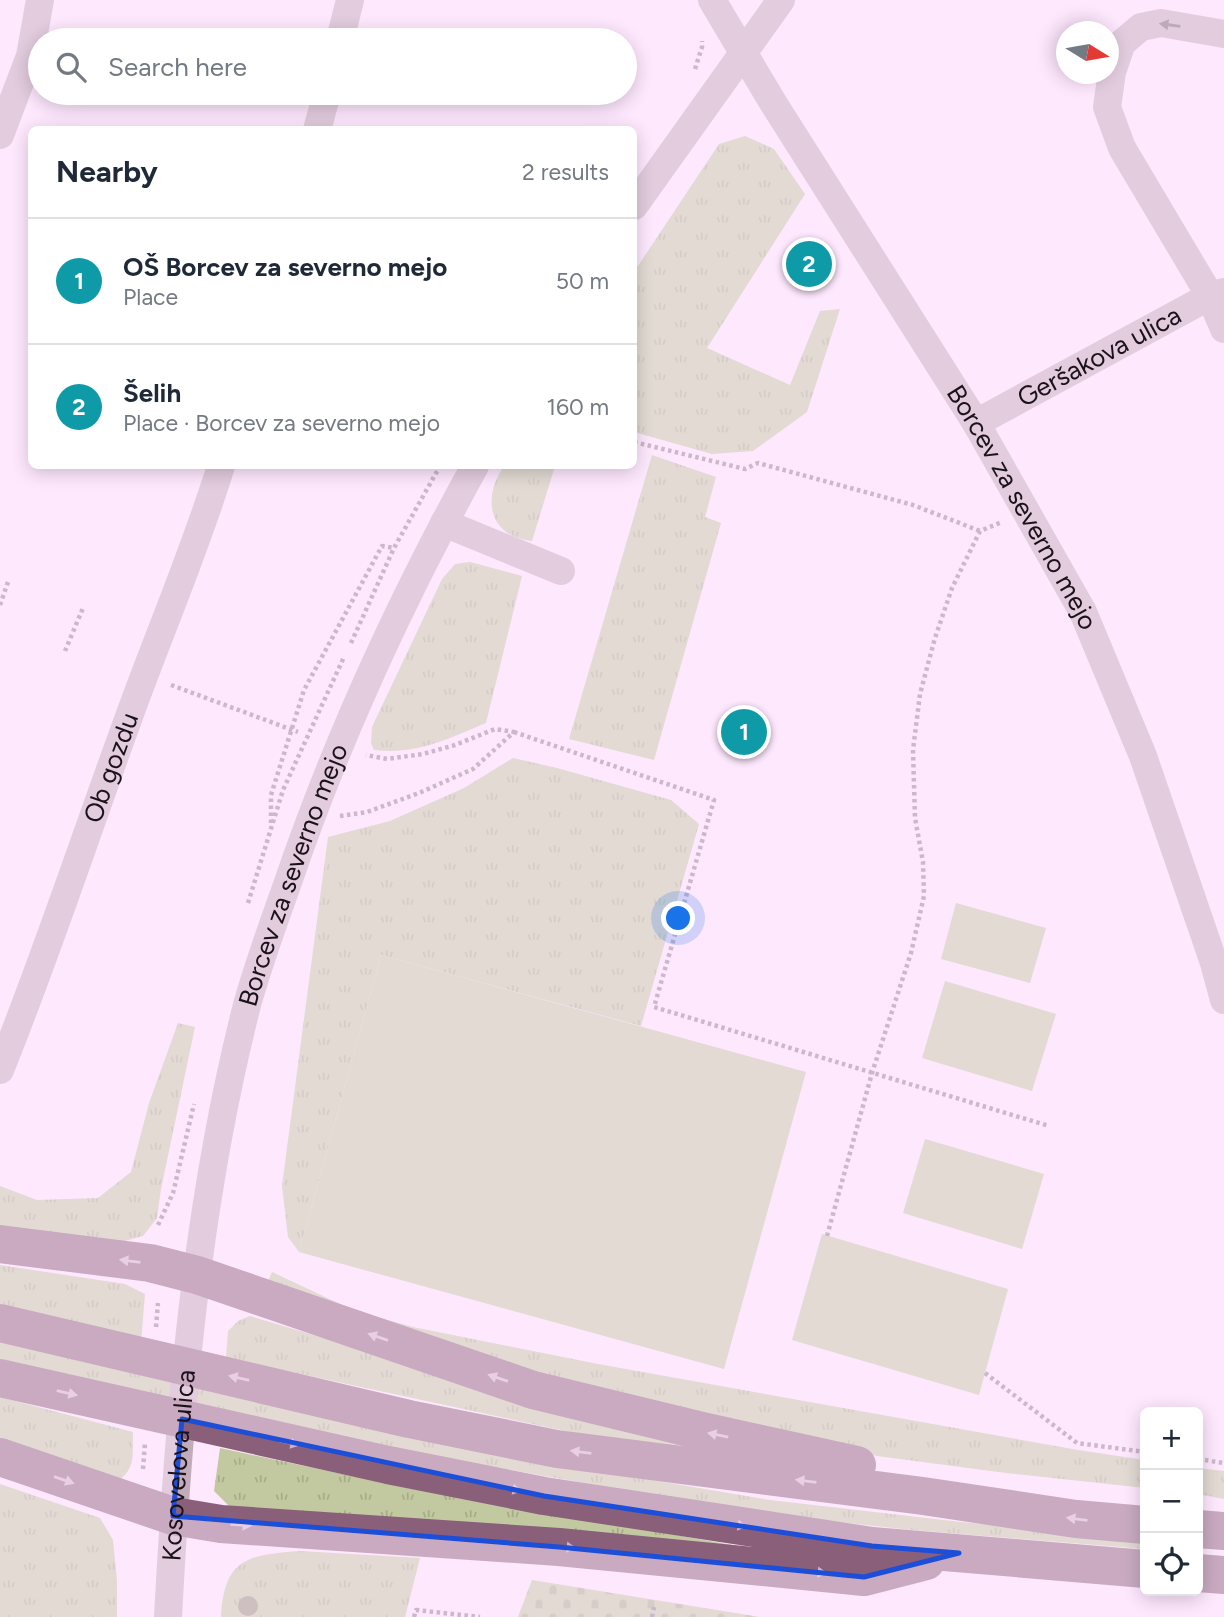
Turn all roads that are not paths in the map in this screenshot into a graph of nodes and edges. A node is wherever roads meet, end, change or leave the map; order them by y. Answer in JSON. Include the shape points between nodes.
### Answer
{"nodes":[{"id":1,"x":40,"y":0,"type":"edge"},
{"id":2,"x":350,"y":0,"type":"edge"},
{"id":3,"x":712,"y":0,"type":"edge"},
{"id":4,"x":781,"y":0,"type":"edge"},
{"id":5,"x":35,"y":28,"type":"edge"},
{"id":6,"x":343,"y":28,"type":"edge"},
{"id":7,"x":1224,"y":34,"type":"edge"},
{"id":8,"x":743,"y":52,"type":"junction"},
{"id":9,"x":28,"y":61,"type":"edge"},
{"id":10,"x":324,"y":105,"type":"edge"},
{"id":11,"x":2,"y":120,"type":"edge"},
{"id":12,"x":318,"y":126,"type":"edge"},
{"id":13,"x":637,"y":202,"type":"edge"},
{"id":14,"x":1217,"y":294,"type":"edge"},
{"id":15,"x":1224,"y":329,"type":"edge"},
{"id":16,"x":976,"y":423,"type":"junction"},
{"id":17,"x":220,"y":469,"type":"edge"},
{"id":18,"x":473,"y":469,"type":"edge"},
{"id":19,"x":444,"y":523,"type":"junction"},
{"id":20,"x":561,"y":571,"type":"dead end"},
{"id":21,"x":1224,"y":1000,"type":"edge"},
{"id":22,"x":0,"y":1070,"type":"edge"},
{"id":23,"x":0,"y":1244,"type":"edge"},
{"id":24,"x":195,"y":1294,"type":"junction"},
{"id":25,"x":0,"y":1323,"type":"edge"},
{"id":26,"x":0,"y":1378,"type":"edge"},
{"id":27,"x":0,"y":1457,"type":"edge"},
{"id":28,"x":923,"y":1496,"type":"junction"},
{"id":29,"x":173,"y":1516,"type":"junction"},
{"id":30,"x":1140,"y":1525,"type":"edge"},
{"id":31,"x":1203,"y":1529,"type":"edge"},
{"id":32,"x":1224,"y":1531,"type":"edge"},
{"id":33,"x":959,"y":1553,"type":"junction"},
{"id":34,"x":1140,"y":1569,"type":"edge"},
{"id":35,"x":1203,"y":1573,"type":"edge"},
{"id":36,"x":1224,"y":1575,"type":"edge"},
{"id":37,"x":168,"y":1617,"type":"edge"}],
"edges":[{"from":1,"to":5,"type":"street"},
{"from":2,"to":6,"type":"street"},
{"from":3,"to":8,"type":"street","name":"Borcev za severno mejo"},
{"from":4,"to":8,"type":"street"},
{"from":7,"to":14,"type":"street","one_way":true,"via":[[1161,23],[1141,27],[1122,43],[1107,107],[1122,148]]},
{"from":8,"to":13,"type":"street"},
{"from":8,"to":16,"type":"street","name":"Borcev za severno mejo"},
{"from":9,"to":11,"type":"street"},
{"from":10,"to":12,"type":"street"},
{"from":14,"to":15,"type":"street"},
{"from":14,"to":16,"type":"street","name":"Geršakova ulica"},
{"from":16,"to":21,"type":"street","name":"Borcev za severno mejo","via":[[1083,612],[1143,755]]},
{"from":17,"to":22,"type":"street","name":"Ob gozdu"},
{"from":18,"to":19,"type":"street","name":"Borcev za severno mejo"},
{"from":19,"to":20,"type":"street"},
{"from":19,"to":24,"type":"street","name":"Borcev za severno mejo","via":[[363,685],[279,908],[248,1004],[206,1200]]},
{"from":24,"to":23,"type":"highway","one_way":true,"via":[[150,1263]]},
{"from":28,"to":24,"type":"highway","one_way":true,"via":[[869,1467],[533,1390]]},
{"from":24,"to":29,"type":"street","name":"Kosovelova ulica"},
{"from":28,"to":25,"type":"highway","one_way":true,"via":[[557,1448],[409,1419]]},
{"from":26,"to":33,"type":"highway","one_way":true,"via":[[544,1496],[872,1546]]},
{"from":27,"to":29,"type":"highway","one_way":true},
{"from":30,"to":28,"type":"highway","one_way":true},
{"from":29,"to":33,"type":"highway","one_way":true,"via":[[221,1524],[559,1547],[864,1577]]},
{"from":29,"to":37,"type":"street","name":"Kosovelova ulica"},
{"from":31,"to":32,"type":"highway"},
{"from":33,"to":34,"type":"highway"},
{"from":35,"to":36,"type":"highway"}]}
